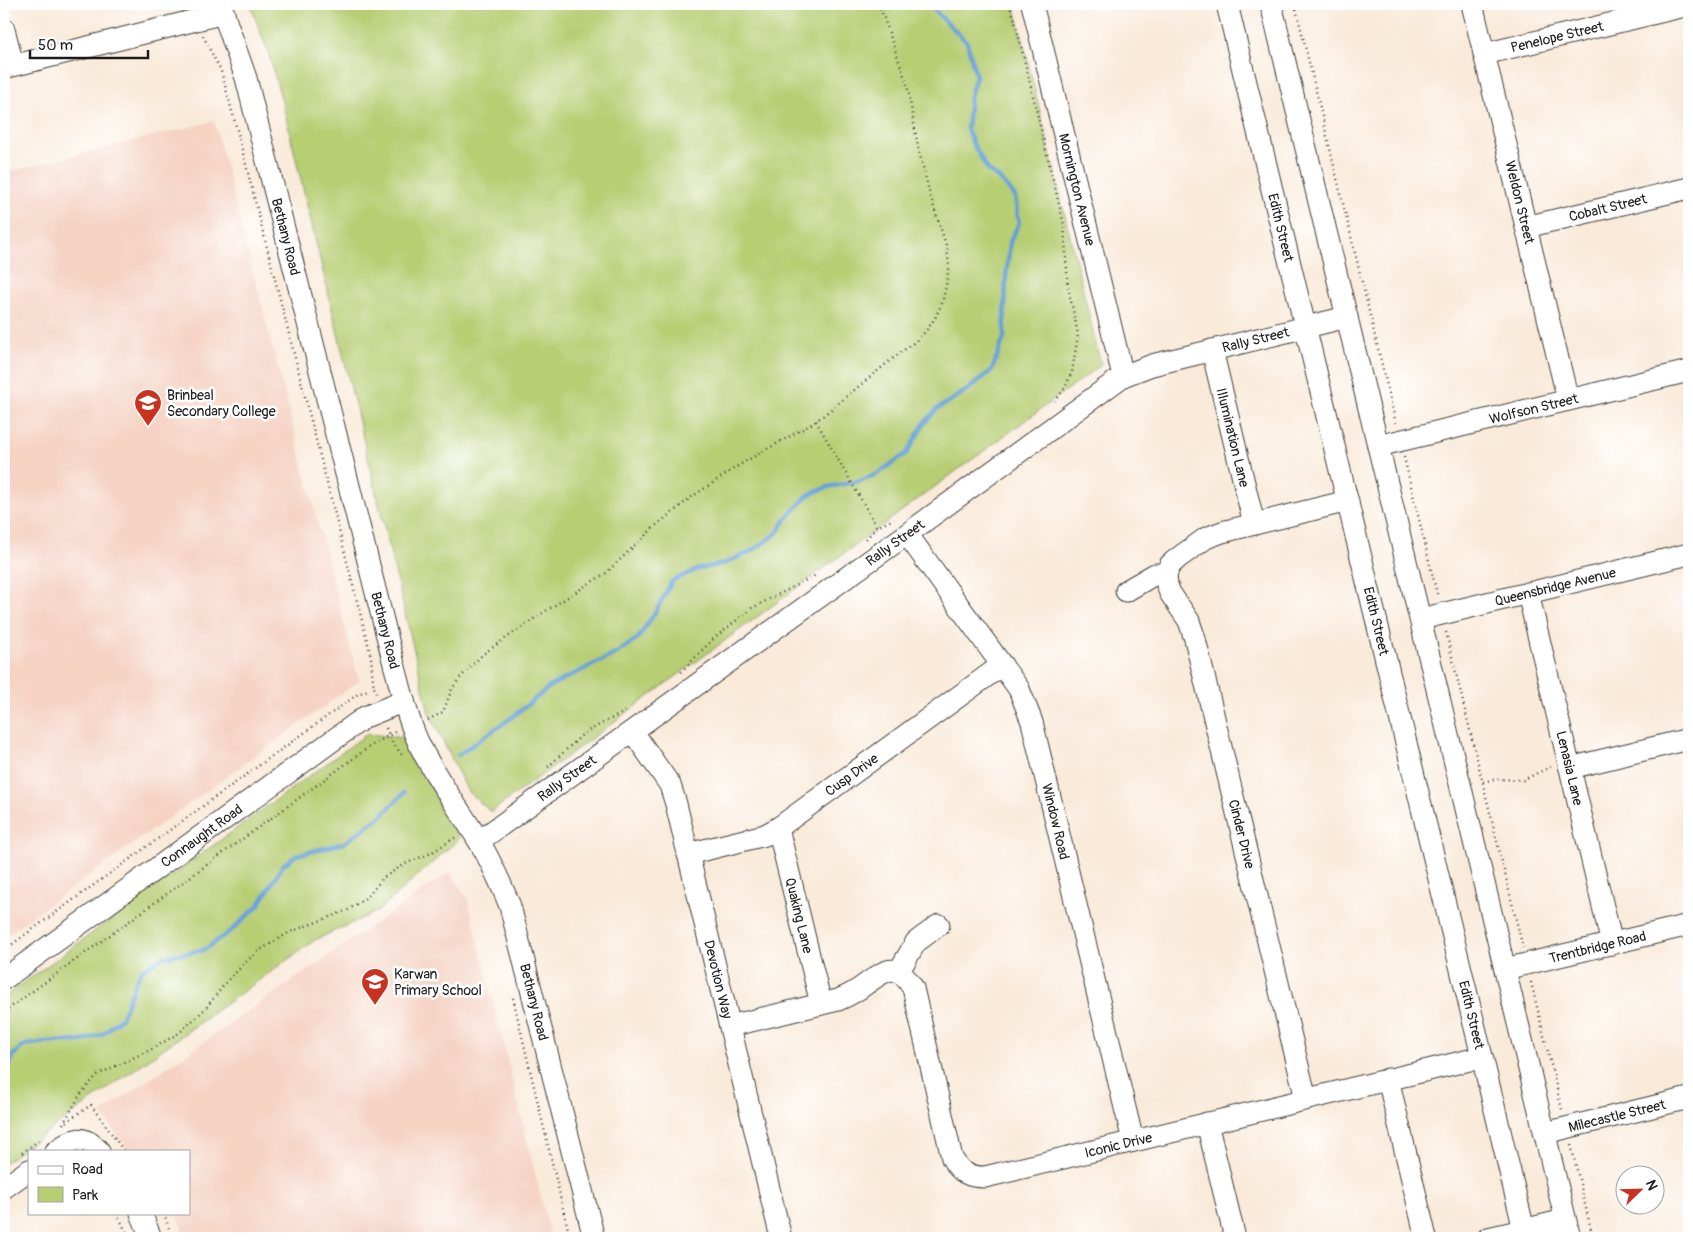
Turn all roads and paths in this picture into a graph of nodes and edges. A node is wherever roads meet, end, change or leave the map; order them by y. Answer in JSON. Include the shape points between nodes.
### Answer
{"nodes":[{"id":1,"x":879,"y":4,"type":"edge"},
{"id":2,"x":1009,"y":4,"type":"edge"},
{"id":3,"x":1032,"y":4,"type":"edge"},
{"id":4,"x":1227,"y":4,"type":"edge"},
{"id":5,"x":1271,"y":4,"type":"edge"},
{"id":6,"x":1472,"y":4,"type":"edge"},
{"id":7,"x":1689,"y":5,"type":"edge"},
{"id":8,"x":222,"y":8,"type":"edge"},
{"id":9,"x":4,"y":29,"type":"edge"},
{"id":10,"x":1484,"y":54,"type":"junction"},
{"id":11,"x":8,"y":67,"type":"edge"},
{"id":12,"x":1689,"y":188,"type":"edge"},
{"id":13,"x":1526,"y":227,"type":"junction"},
{"id":14,"x":1347,"y":317,"type":"junction"},
{"id":15,"x":1306,"y":328,"type":"junction"},
{"id":16,"x":1212,"y":350,"type":"junction"},
{"id":17,"x":1689,"y":371,"type":"edge"},
{"id":18,"x":1123,"y":376,"type":"junction"},
{"id":19,"x":1568,"y":400,"type":"junction"},
{"id":20,"x":1049,"y":408,"type":"dead end"},
{"id":21,"x":816,"y":421,"type":"junction"},
{"id":22,"x":1378,"y":446,"type":"junction"},
{"id":23,"x":1348,"y":501,"type":"junction"},
{"id":24,"x":1254,"y":524,"type":"junction"},
{"id":25,"x":902,"y":526,"type":"junction"},
{"id":26,"x":877,"y":527,"type":"junction"},
{"id":27,"x":865,"y":540,"type":"dead end"},
{"id":28,"x":1689,"y":554,"type":"edge"},
{"id":29,"x":818,"y":574,"type":"dead end"},
{"id":30,"x":1166,"y":574,"type":"junction"},
{"id":31,"x":1126,"y":592,"type":"dead end"},
{"id":32,"x":1528,"y":593,"type":"junction"},
{"id":33,"x":1421,"y":619,"type":"junction"},
{"id":34,"x":1002,"y":665,"type":"junction"},
{"id":35,"x":678,"y":676,"type":"dead end"},
{"id":36,"x":368,"y":690,"type":"dead end"},
{"id":37,"x":404,"y":700,"type":"junction"},
{"id":38,"x":629,"y":709,"type":"dead end"},
{"id":39,"x":412,"y":726,"type":"junction"},
{"id":40,"x":633,"y":732,"type":"junction"},
{"id":41,"x":1689,"y":739,"type":"edge"},
{"id":42,"x":1568,"y":764,"type":"junction"},
{"id":43,"x":548,"y":767,"type":"dead end"},
{"id":44,"x":1483,"y":782,"type":"dead end"},
{"id":45,"x":778,"y":828,"type":"junction"},
{"id":46,"x":474,"y":835,"type":"junction"},
{"id":47,"x":688,"y":854,"type":"junction"},
{"id":48,"x":1689,"y":925,"type":"edge"},
{"id":49,"x":938,"y":926,"type":"dead end"},
{"id":50,"x":1612,"y":944,"type":"junction"},
{"id":51,"x":4,"y":950,"type":"edge"},
{"id":52,"x":1505,"y":970,"type":"junction"},
{"id":53,"x":898,"y":971,"type":"junction"},
{"id":54,"x":4,"y":979,"type":"edge"},
{"id":55,"x":821,"y":1004,"type":"junction"},
{"id":56,"x":4,"y":1012,"type":"edge"},
{"id":57,"x":730,"y":1026,"type":"junction"},
{"id":58,"x":1482,"y":1057,"type":"junction"},
{"id":59,"x":1388,"y":1080,"type":"junction"},
{"id":60,"x":1689,"y":1098,"type":"edge"},
{"id":61,"x":1306,"y":1099,"type":"junction"},
{"id":62,"x":65,"y":1122,"type":"junction"},
{"id":63,"x":1208,"y":1123,"type":"junction"},
{"id":64,"x":58,"y":1127,"type":"dead end"},
{"id":65,"x":1545,"y":1133,"type":"junction"},
{"id":66,"x":1134,"y":1141,"type":"junction"},
{"id":67,"x":50,"y":1144,"type":"edge"},
{"id":68,"x":97,"y":1150,"type":"edge"},
{"id":69,"x":123,"y":1150,"type":"edge"},
{"id":70,"x":23,"y":1163,"type":"edge"},
{"id":71,"x":4,"y":1188,"type":"edge"},
{"id":72,"x":117,"y":1214,"type":"edge"},
{"id":73,"x":141,"y":1214,"type":"edge"},
{"id":74,"x":164,"y":1214,"type":"edge"},
{"id":75,"x":1567,"y":1229,"type":"edge"},
{"id":76,"x":1525,"y":1234,"type":"edge"},
{"id":77,"x":128,"y":1238,"type":"edge"},
{"id":78,"x":151,"y":1238,"type":"edge"},
{"id":79,"x":172,"y":1238,"type":"edge"},
{"id":80,"x":594,"y":1238,"type":"edge"},
{"id":81,"x":782,"y":1238,"type":"edge"},
{"id":82,"x":1235,"y":1238,"type":"edge"},
{"id":83,"x":1426,"y":1238,"type":"edge"},
{"id":84,"x":1488,"y":1238,"type":"edge"}],
"edges":[{"from":1,"to":21,"type":"path","via":[[907,84],[918,148],[947,248],[946,286],[942,303],[926,331]]},
{"from":2,"to":20,"type":"path","via":[[1064,225],[1068,286],[1078,335],[1066,388]]},
{"from":3,"to":18,"type":"street","name":"Mornington Avenue"},
{"from":4,"to":15,"type":"street","name":"Edith Street"},
{"from":5,"to":14,"type":"street"},
{"from":6,"to":10,"type":"street","name":"Weldon Street"},
{"from":7,"to":10,"type":"street","name":"Penelope Street"},
{"from":8,"to":11,"type":"street"},
{"from":8,"to":37,"type":"street","name":"Bethany Road","via":[[246,78]]},
{"from":9,"to":11,"type":"street"},
{"from":10,"to":13,"type":"street","name":"Weldon Street"},
{"from":12,"to":13,"type":"street","name":"Cobalt Street"},
{"from":13,"to":19,"type":"street","name":"Weldon Street"},
{"from":14,"to":15,"type":"street","name":"Rally Street"},
{"from":14,"to":22,"type":"street"},
{"from":15,"to":16,"type":"street","name":"Rally Street"},
{"from":15,"to":23,"type":"street","name":"Edith Street"},
{"from":16,"to":18,"type":"street","name":"Rally Street"},
{"from":16,"to":24,"type":"street","name":"Illumination Lane"},
{"from":17,"to":19,"type":"street","name":"Wolfson Street"},
{"from":18,"to":25,"type":"street","name":"Rally Street"},
{"from":19,"to":22,"type":"street","name":"Wolfson Street"},
{"from":21,"to":26,"type":"path"},
{"from":21,"to":39,"type":"path","via":[[693,496],[654,527],[606,573],[482,654],[458,679],[443,712]]},
{"from":22,"to":33,"type":"street"},
{"from":23,"to":24,"type":"street"},
{"from":23,"to":58,"type":"street","name":"Edith Street"},
{"from":24,"to":30,"type":"street","via":[[1206,538],[1170,565]]},
{"from":25,"to":26,"type":"path"},
{"from":25,"to":34,"type":"street","name":"Window Road"},
{"from":25,"to":40,"type":"street","name":"Rally Street"},
{"from":26,"to":27,"type":"path"},
{"from":28,"to":32,"type":"street","name":"Queensbridge Avenue"},
{"from":29,"to":35,"type":"path","via":[[752,608],[712,640]]},
{"from":30,"to":31,"type":"street","via":[[1156,574]]},
{"from":30,"to":61,"type":"street","name":"Cinder Drive","via":[[1166,585],[1195,638]]},
{"from":32,"to":33,"type":"street","name":"Queensbridge Avenue"},
{"from":32,"to":42,"type":"street","name":"Lenasia Lane"},
{"from":33,"to":52,"type":"street"},
{"from":34,"to":45,"type":"street","name":"Cusp Drive"},
{"from":34,"to":66,"type":"street","name":"Window Road","via":[[1019,689],[1032,722]]},
{"from":36,"to":51,"type":"path","via":[[358,694]]},
{"from":37,"to":39,"type":"street","name":"Bethany Road"},
{"from":37,"to":54,"type":"street","name":"Connaught Road","via":[[365,717]]},
{"from":38,"to":43,"type":"path","via":[[584,733]]},
{"from":39,"to":46,"type":"street","name":"Bethany Road","via":[[427,760]]},
{"from":39,"to":56,"type":"path","via":[[372,745]]},
{"from":40,"to":46,"type":"street","name":"Rally Street"},
{"from":40,"to":47,"type":"street","name":"Devotion Way","via":[[670,785]]},
{"from":41,"to":42,"type":"street"},
{"from":42,"to":44,"type":"path","via":[[1524,780]]},
{"from":42,"to":50,"type":"street","name":"Lenasia Lane"},
{"from":45,"to":47,"type":"street","name":"Cusp Drive","via":[[764,835]]},
{"from":45,"to":55,"type":"street","name":"Quaking Lane"},
{"from":46,"to":62,"type":"path","via":[[405,864],[384,877],[368,896],[348,910],[290,932],[260,950],[179,1032],[152,1049],[97,1075],[80,1095]]},
{"from":46,"to":80,"type":"street","name":"Bethany Road","via":[[499,877],[512,913]]},
{"from":47,"to":57,"type":"street","name":"Devotion Way"},
{"from":48,"to":50,"type":"street","name":"Trentbridge Road"},
{"from":49,"to":53,"type":"street","via":[[916,942]]},
{"from":50,"to":52,"type":"street","name":"Trentbridge Road"},
{"from":52,"to":65,"type":"street"},
{"from":53,"to":55,"type":"street","via":[[888,969],[850,994]]},
{"from":53,"to":66,"type":"street","name":"Iconic Drive","via":[[913,988],[952,1158],[964,1174],[986,1177]]},
{"from":55,"to":57,"type":"street"},
{"from":57,"to":81,"type":"street","name":"Devotion Way"},
{"from":58,"to":59,"type":"street","name":"Iconic Drive"},
{"from":58,"to":76,"type":"street","name":"Edith Street"},
{"from":59,"to":61,"type":"street","name":"Iconic Drive"},
{"from":59,"to":83,"type":"street"},
{"from":60,"to":65,"type":"street","name":"Milecastle Street"},
{"from":61,"to":63,"type":"street","name":"Iconic Drive"},
{"from":62,"to":64,"type":"path"},
{"from":62,"to":69,"type":"path","via":[[91,1105]]},
{"from":63,"to":66,"type":"street","name":"Iconic Drive"},
{"from":63,"to":82,"type":"street"},
{"from":65,"to":75,"type":"street"},
{"from":67,"to":68,"type":"street","via":[[80,1139]]},
{"from":70,"to":71,"type":"street"},
{"from":72,"to":77,"type":"path"},
{"from":73,"to":78,"type":"street"},
{"from":74,"to":79,"type":"path"},
{"from":75,"to":76,"type":"street"},
{"from":76,"to":84,"type":"street"}]}
